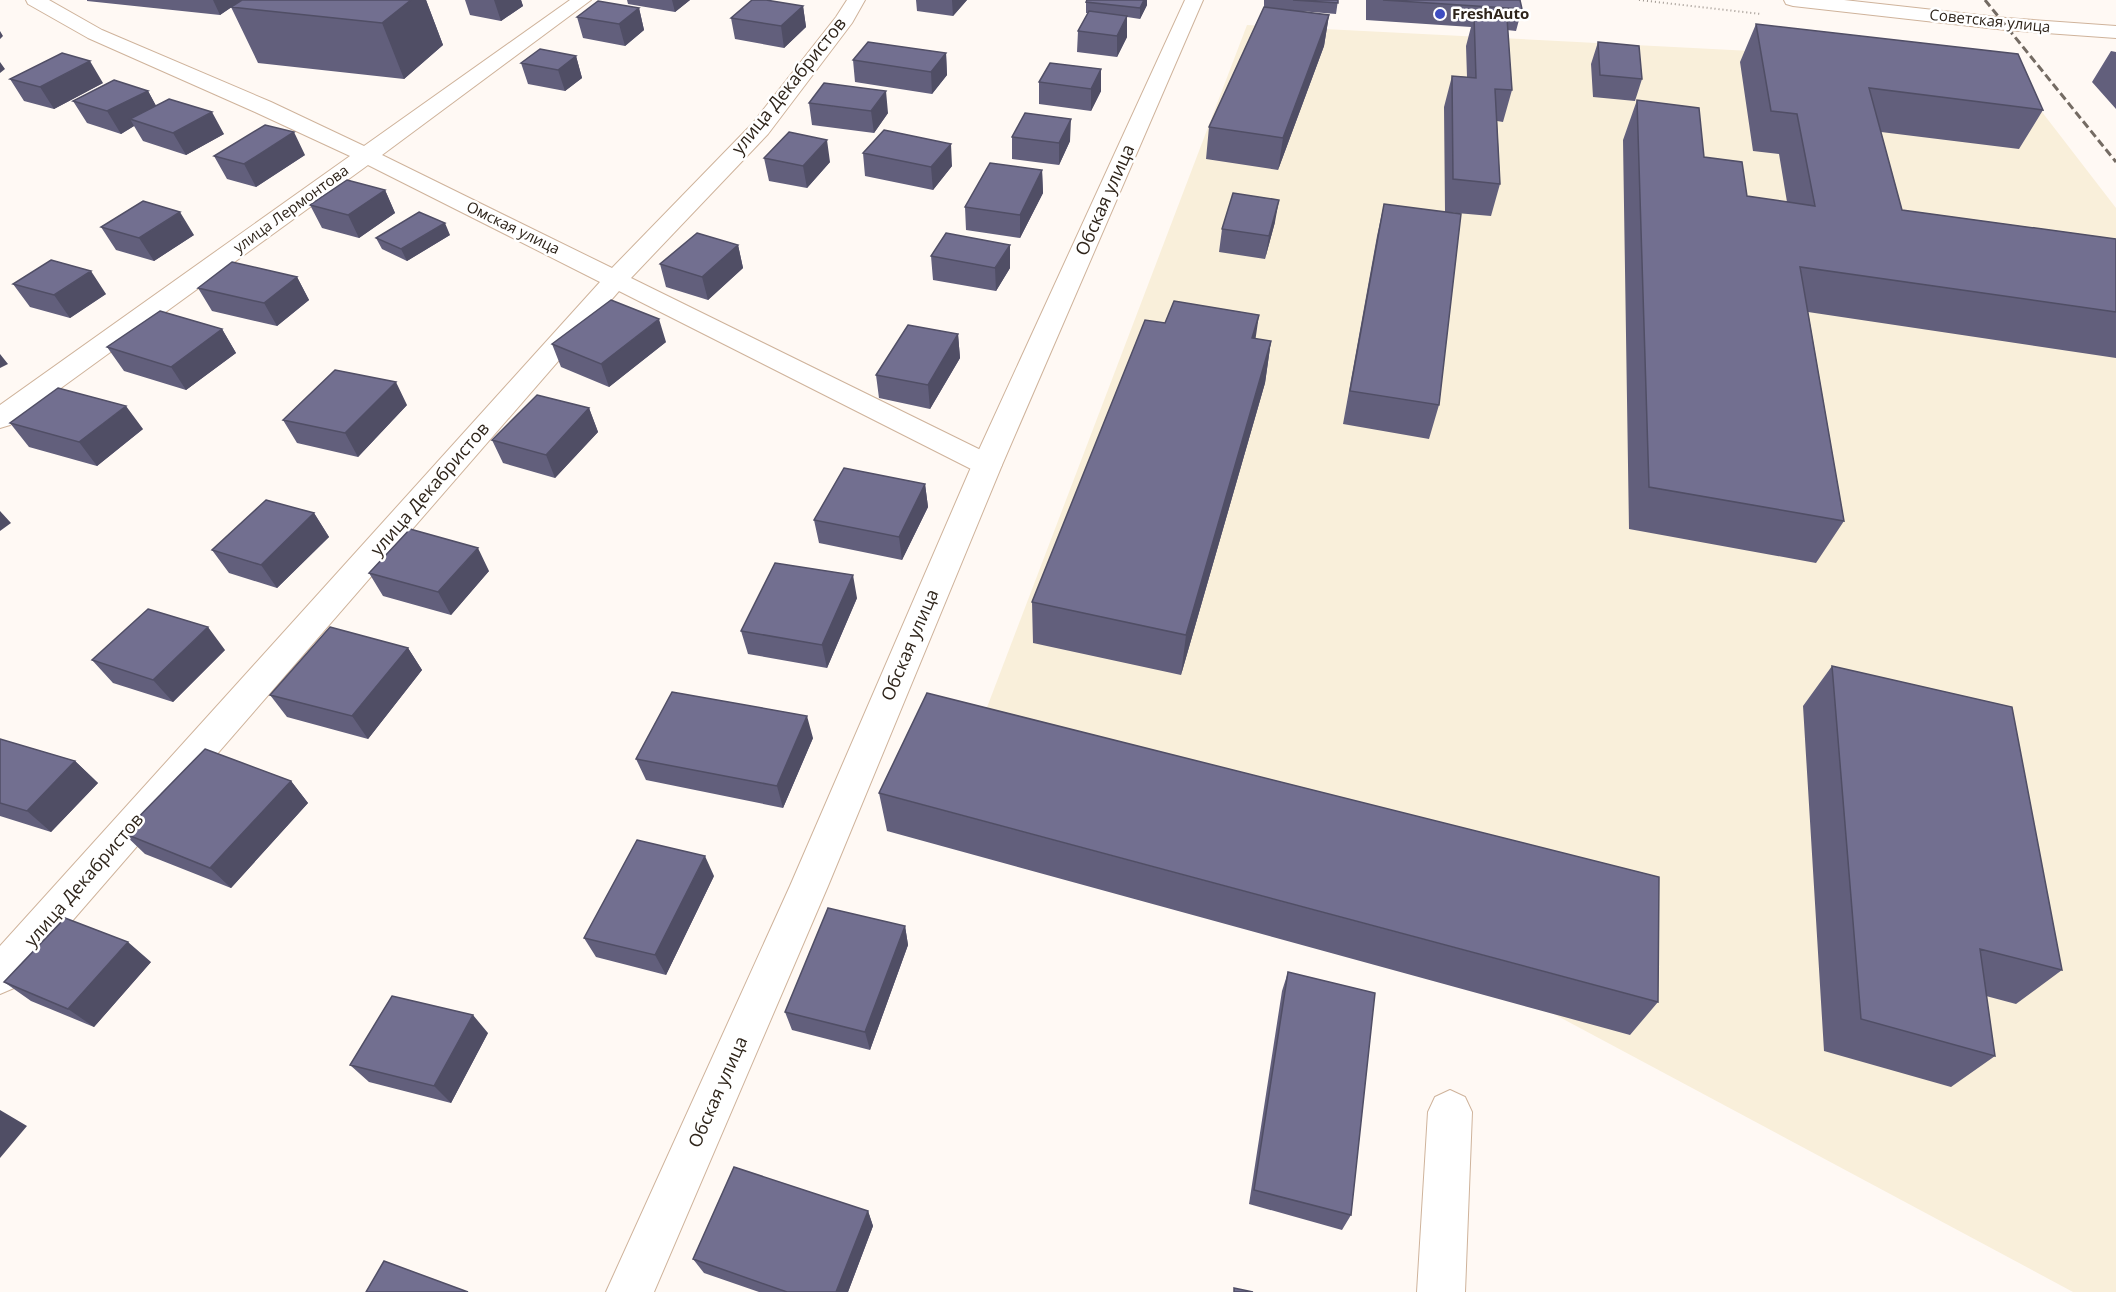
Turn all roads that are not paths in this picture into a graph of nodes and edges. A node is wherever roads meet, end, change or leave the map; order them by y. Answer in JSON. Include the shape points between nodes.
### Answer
{"nodes":[{"id":1,"x":35,"y":0,"type":"edge"},
{"id":2,"x":582,"y":0,"type":"edge"},
{"id":3,"x":856,"y":0,"type":"edge"},
{"id":4,"x":1194,"y":0,"type":"edge"},
{"id":5,"x":1793,"y":0,"type":"edge"},
{"id":6,"x":2116,"y":32,"type":"edge"},
{"id":7,"x":364,"y":155,"type":"junction"},
{"id":8,"x":616,"y":279,"type":"junction"},
{"id":9,"x":0,"y":419,"type":"edge"},
{"id":10,"x":987,"y":465,"type":"junction"},
{"id":11,"x":0,"y":975,"type":"edge"},
{"id":12,"x":1450,"y":1112,"type":"dead end"},
{"id":13,"x":630,"y":1292,"type":"edge"},
{"id":14,"x":1442,"y":1292,"type":"edge"}],
"edges":[{"from":1,"to":7,"type":"street","name":"Омская улица","via":[[95,34]]},
{"from":2,"to":7,"type":"street","name":"улица Лермонтова"},
{"from":3,"to":8,"type":"street","name":"улица Декабристов","via":[[760,129]]},
{"from":4,"to":10,"type":"street","name":"Обская улица"},
{"from":5,"to":6,"type":"street","name":"Советская улица"},
{"from":7,"to":8,"type":"street","name":"Омская улица"},
{"from":7,"to":9,"type":"street","name":"улица Лермонтова"},
{"from":8,"to":10,"type":"street","name":"Омская улица"},
{"from":8,"to":11,"type":"street","name":"улица Декабристов"},
{"from":10,"to":13,"type":"street","name":"Обская улица","via":[[809,886]]},
{"from":12,"to":14,"type":"street"}]}
